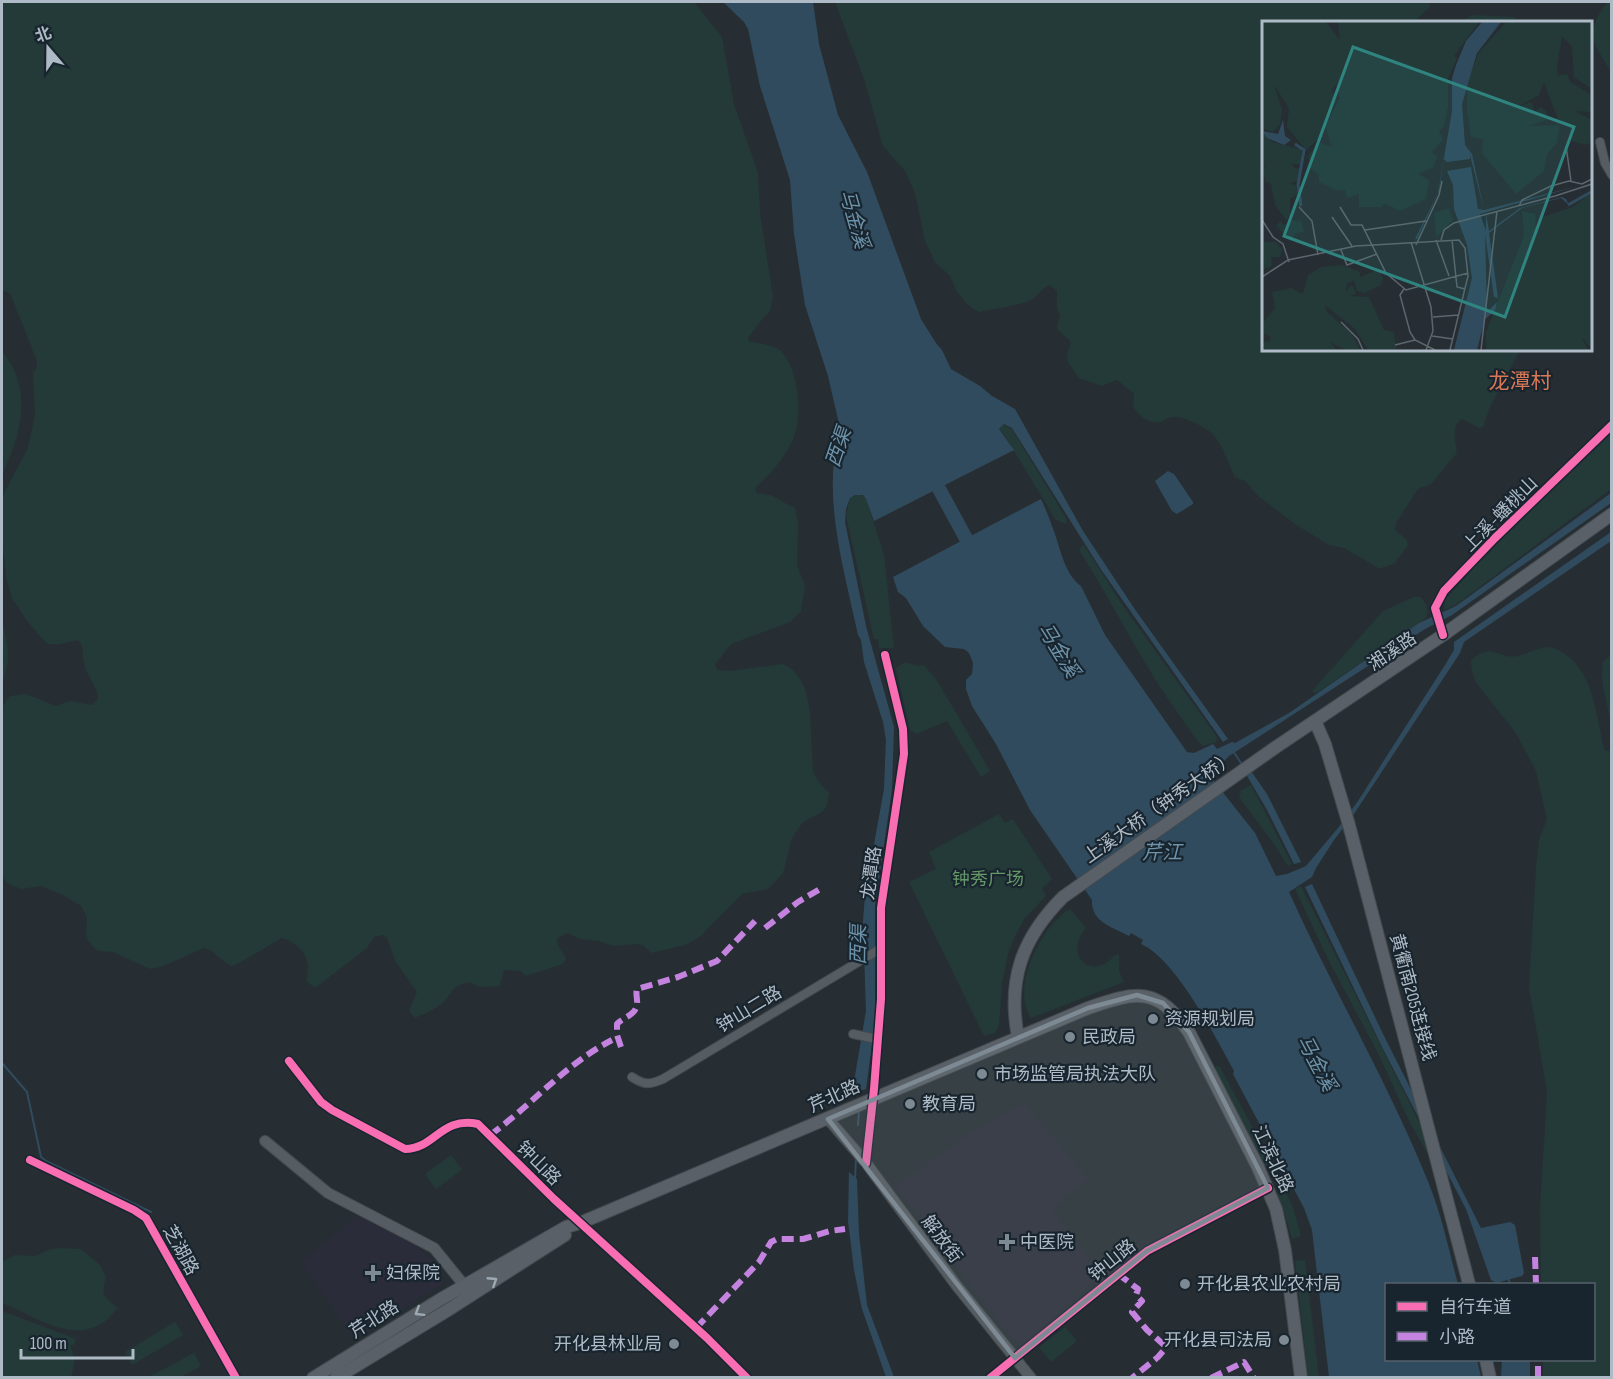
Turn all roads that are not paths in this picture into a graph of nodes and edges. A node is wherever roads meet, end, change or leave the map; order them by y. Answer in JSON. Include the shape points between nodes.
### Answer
{"nodes":[{"id":1,"x":1600,"y":142,"type":"dead end"},
{"id":2,"x":1611,"y":175,"type":"edge"},
{"id":3,"x":1611,"y":425,"type":"edge"},
{"id":4,"x":1611,"y":514,"type":"edge"},
{"id":5,"x":1443,"y":635,"type":"junction"},
{"id":6,"x":885,"y":655,"type":"dead end"},
{"id":7,"x":1315,"y":721,"type":"junction"},
{"id":8,"x":1276,"y":747,"type":"joint"},
{"id":9,"x":880,"y":949,"type":"junction"},
{"id":10,"x":1137,"y":995,"type":"joint"},
{"id":11,"x":853,"y":1035,"type":"dead end"},
{"id":12,"x":1018,"y":1037,"type":"junction"},
{"id":13,"x":877,"y":1039,"type":"junction"},
{"id":14,"x":289,"y":1061,"type":"dead end"},
{"id":15,"x":632,"y":1077,"type":"dead end"},
{"id":16,"x":873,"y":1099,"type":"junction"},
{"id":17,"x":828,"y":1119,"type":"junction"},
{"id":18,"x":265,"y":1141,"type":"dead end"},
{"id":19,"x":30,"y":1160,"type":"dead end"},
{"id":20,"x":866,"y":1163,"type":"junction"},
{"id":21,"x":1268,"y":1188,"type":"junction"},
{"id":22,"x":580,"y":1223,"type":"junction"},
{"id":23,"x":1469,"y":1283,"type":"edge"},
{"id":24,"x":464,"y":1285,"type":"junction"},
{"id":25,"x":445,"y":1304,"type":"junction"},
{"id":26,"x":1015,"y":1358,"type":"junction"},
{"id":27,"x":1486,"y":1361,"type":"edge"},
{"id":28,"x":236,"y":1377,"type":"edge"},
{"id":29,"x":313,"y":1377,"type":"edge"},
{"id":30,"x":336,"y":1377,"type":"edge"},
{"id":31,"x":747,"y":1377,"type":"edge"},
{"id":32,"x":990,"y":1377,"type":"edge"},
{"id":33,"x":1031,"y":1377,"type":"edge"},
{"id":34,"x":1301,"y":1377,"type":"edge"},
{"id":35,"x":1490,"y":1377,"type":"edge"}],
"edges":[{"from":1,"to":2,"type":"street"},
{"from":3,"to":5,"type":"street","name":"上溪-蟠桃山","via":[[1444,591],[1435,608]]},
{"from":4,"to":5,"type":"main road","name":"湘溪路"},
{"from":5,"to":7,"type":"main road","name":"湘溪路"},
{"from":6,"to":9,"type":"street","name":"龙潭路","via":[[903,729],[904,754],[881,908]]},
{"from":7,"to":8,"type":"main road","name":"湘溪路"},
{"from":7,"to":23,"type":"main road","name":"黄衢南205连接线","via":[[1349,825]]},
{"from":8,"to":12,"type":"main road","name":"上溪大桥（钟秀大桥）","via":[[1050,910],[1025,947],[1018,967],[1014,987]]},
{"from":9,"to":13,"type":"street","name":"龙潭路"},
{"from":9,"to":15,"type":"street","name":"钟山二路","via":[[663,1079],[643,1084]]},
{"from":10,"to":12,"type":"main road","name":"芹北路","via":[[1103,1003]]},
{"from":10,"to":21,"type":"main road","name":"江滨北路","via":[[1163,1003],[1189,1032]]},
{"from":11,"to":13,"type":"street"},
{"from":12,"to":16,"type":"main road","name":"芹北路"},
{"from":13,"to":16,"type":"street","name":"龙潭路"},
{"from":14,"to":22,"type":"street","name":"钟山路","via":[[321,1102],[405,1149],[423,1144],[450,1125],[465,1121],[478,1124]]},
{"from":16,"to":17,"type":"main road","name":"芹北路"},
{"from":16,"to":20,"type":"street","name":"龙潭路"},
{"from":17,"to":20,"type":"street","name":"解放街"},
{"from":17,"to":22,"type":"main road","name":"芹北路"},
{"from":18,"to":24,"type":"street","via":[[328,1193],[434,1248]]},
{"from":19,"to":28,"type":"street","name":"芝湖路","via":[[146,1218]]},
{"from":20,"to":26,"type":"street","name":"解放街"},
{"from":21,"to":26,"type":"street","name":"钟山路","via":[[1147,1251]]},
{"from":21,"to":34,"type":"main road","name":"江滨北路","via":[[1281,1228]]},
{"from":22,"to":24,"type":"main road","name":"芹北路","via":[[553,1233]]},
{"from":25,"to":22,"type":"main road","name":"芹北路","one_way":true},
{"from":22,"to":31,"type":"street","name":"钟山路"},
{"from":24,"to":25,"type":"main road","name":"芹北路"},
{"from":25,"to":29,"type":"main road","name":"芹北路","one_way":true},
{"from":25,"to":30,"type":"main road","name":"芹北路"},
{"from":26,"to":32,"type":"street","name":"钟山路"},
{"from":26,"to":33,"type":"street","name":"解放街"},
{"from":27,"to":35,"type":"main road"}]}
